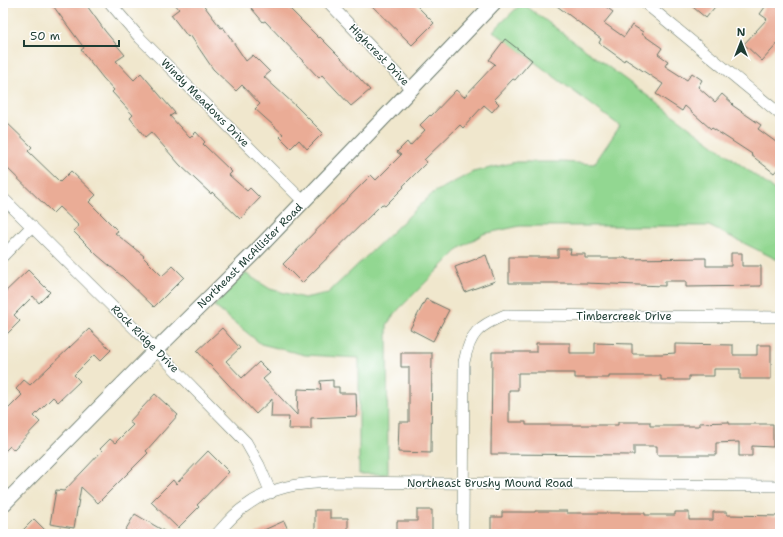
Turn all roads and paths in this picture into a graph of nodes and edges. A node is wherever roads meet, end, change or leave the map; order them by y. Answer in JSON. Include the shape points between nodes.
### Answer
{"nodes":[{"id":1,"x":110,"y":3,"type":"edge"},
{"id":2,"x":329,"y":3,"type":"edge"},
{"id":3,"x":494,"y":3,"type":"edge"},
{"id":4,"x":647,"y":4,"type":"edge"},
{"id":5,"x":412,"y":90,"type":"junction"},
{"id":6,"x":779,"y":111,"type":"edge"},
{"id":7,"x":3,"y":198,"type":"edge"},
{"id":8,"x":303,"y":202,"type":"junction"},
{"id":9,"x":32,"y":226,"type":"junction"},
{"id":10,"x":3,"y":256,"type":"edge"},
{"id":11,"x":780,"y":317,"type":"edge"},
{"id":12,"x":156,"y":350,"type":"junction"},
{"id":13,"x":463,"y":483,"type":"junction"},
{"id":14,"x":780,"y":486,"type":"edge"},
{"id":15,"x":271,"y":492,"type":"junction"},
{"id":16,"x":3,"y":506,"type":"edge"},
{"id":17,"x":217,"y":534,"type":"edge"},
{"id":18,"x":463,"y":534,"type":"edge"}],
"edges":[{"from":1,"to":8,"type":"street","name":"Windy Meadows Drive","via":[[140,38]]},
{"from":2,"to":5,"type":"street","name":"Highcrest Drive"},
{"from":3,"to":5,"type":"street","name":"Northeast McAllister Road"},
{"from":4,"to":6,"type":"street"},
{"from":5,"to":8,"type":"street","name":"Northeast McAllister Road"},
{"from":7,"to":9,"type":"street","name":"Rock Ridge Drive"},
{"from":8,"to":12,"type":"street","name":"Northeast McAllister Road"},
{"from":9,"to":10,"type":"street"},
{"from":9,"to":12,"type":"street","name":"Rock Ridge Drive"},
{"from":11,"to":13,"type":"street","name":"Timbercreek Drive","via":[[505,315],[488,322],[474,334],[467,346],[464,362]]},
{"from":12,"to":15,"type":"street","name":"Rock Ridge Drive","via":[[246,442]]},
{"from":12,"to":16,"type":"street","name":"Northeast McAllister Road"},
{"from":13,"to":14,"type":"street","name":"Northeast Brushy Mound Road"},
{"from":13,"to":15,"type":"street","name":"Northeast Brushy Mound Road","via":[[305,483]]},
{"from":13,"to":18,"type":"street"},
{"from":15,"to":17,"type":"street","name":"Northeast Brushy Mound Road","via":[[242,508]]}]}
